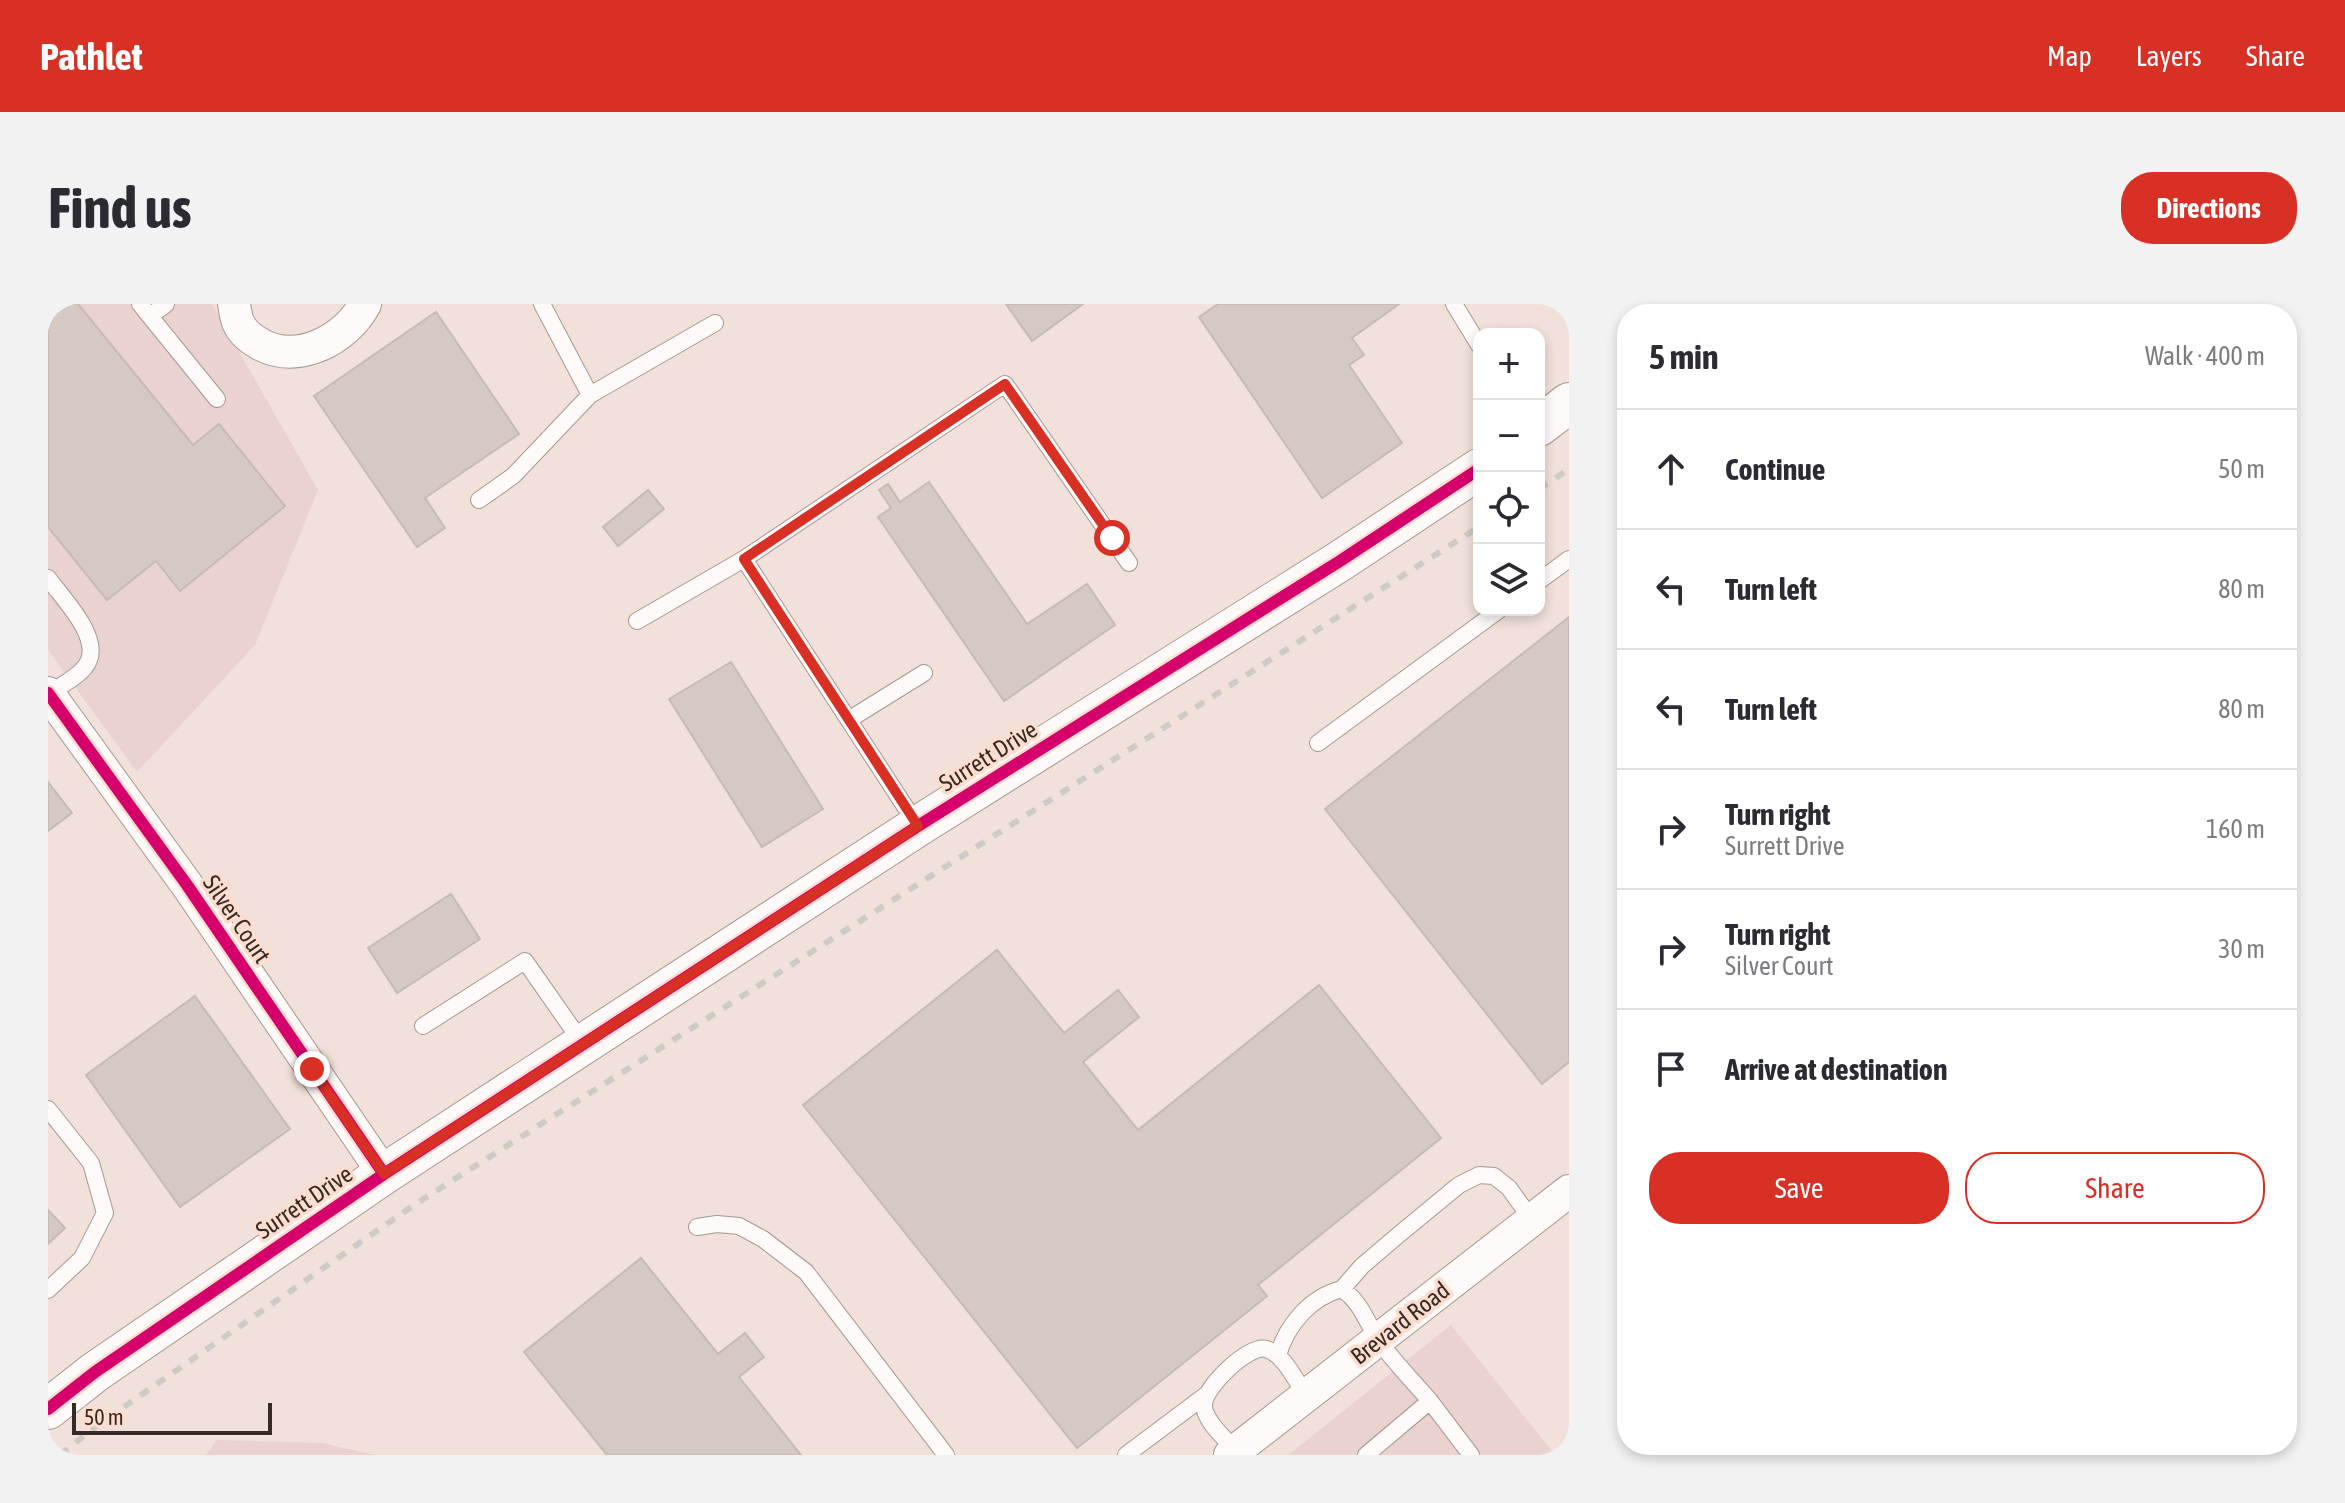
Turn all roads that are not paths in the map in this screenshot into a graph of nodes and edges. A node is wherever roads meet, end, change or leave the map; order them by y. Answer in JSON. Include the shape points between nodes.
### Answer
{"nodes":[{"id":1,"x":166,"y":304,"type":"edge"},
{"id":2,"x":234,"y":304,"type":"edge"},
{"id":3,"x":365,"y":304,"type":"edge"},
{"id":4,"x":542,"y":304,"type":"edge"},
{"id":5,"x":1454,"y":304,"type":"edge"},
{"id":6,"x":145,"y":310,"type":"edge"},
{"id":7,"x":715,"y":323,"type":"dead end"},
{"id":8,"x":1473,"y":335,"type":"edge"},
{"id":9,"x":590,"y":395,"type":"junction"},
{"id":10,"x":217,"y":399,"type":"dead end"},
{"id":11,"x":1569,"y":403,"type":"edge"},
{"id":12,"x":1545,"y":421,"type":"edge"},
{"id":13,"x":1474,"y":472,"type":"edge"},
{"id":14,"x":479,"y":500,"type":"dead end"},
{"id":15,"x":744,"y":559,"type":"junction"},
{"id":16,"x":1569,"y":559,"type":"edge"},
{"id":17,"x":1129,"y":563,"type":"dead end"},
{"id":18,"x":1545,"y":577,"type":"edge"},
{"id":19,"x":48,"y":578,"type":"edge"},
{"id":20,"x":1491,"y":616,"type":"edge"},
{"id":21,"x":637,"y":621,"type":"dead end"},
{"id":22,"x":924,"y":673,"type":"dead end"},
{"id":23,"x":48,"y":694,"type":"edge"},
{"id":24,"x":850,"y":719,"type":"junction"},
{"id":25,"x":1318,"y":743,"type":"dead end"},
{"id":26,"x":918,"y":826,"type":"junction"},
{"id":27,"x":423,"y":1026,"type":"dead end"},
{"id":28,"x":584,"y":1045,"type":"junction"},
{"id":29,"x":48,"y":1109,"type":"edge"},
{"id":30,"x":384,"y":1174,"type":"junction"},
{"id":31,"x":1569,"y":1191,"type":"edge"},
{"id":32,"x":1532,"y":1220,"type":"junction"},
{"id":33,"x":697,"y":1227,"type":"dead end"},
{"id":34,"x":1342,"y":1289,"type":"junction"},
{"id":35,"x":48,"y":1290,"type":"edge"},
{"id":36,"x":1378,"y":1340,"type":"junction"},
{"id":37,"x":1278,"y":1355,"type":"junction"},
{"id":38,"x":1206,"y":1395,"type":"junction"},
{"id":39,"x":1306,"y":1396,"type":"junction"},
{"id":40,"x":1430,"y":1401,"type":"junction"},
{"id":41,"x":48,"y":1409,"type":"edge"},
{"id":42,"x":1233,"y":1453,"type":"edge"},
{"id":43,"x":946,"y":1455,"type":"edge"},
{"id":44,"x":1126,"y":1455,"type":"edge"},
{"id":45,"x":1366,"y":1455,"type":"edge"},
{"id":46,"x":1471,"y":1455,"type":"edge"}],
"edges":[{"from":1,"to":6,"type":"lane"},
{"from":2,"to":3,"type":"street","via":[[238,323],[250,338],[270,349],[302,351],[340,334]]},
{"from":4,"to":9,"type":"lane"},
{"from":5,"to":8,"type":"lane"},
{"from":6,"to":10,"type":"lane"},
{"from":7,"to":9,"type":"lane"},
{"from":9,"to":14,"type":"lane","via":[[513,476]]},
{"from":11,"to":12,"type":"street"},
{"from":13,"to":26,"type":"street","name":"Surrett Drive"},
{"from":15,"to":17,"type":"lane","via":[[1005,384]]},
{"from":15,"to":21,"type":"lane"},
{"from":15,"to":24,"type":"lane"},
{"from":16,"to":18,"type":"lane"},
{"from":19,"to":23,"type":"lane","via":[[90,635],[91,652],[85,667]]},
{"from":20,"to":25,"type":"lane"},
{"from":22,"to":24,"type":"lane"},
{"from":23,"to":30,"type":"street","name":"Silver Court","via":[[187,885]]},
{"from":24,"to":26,"type":"lane"},
{"from":26,"to":28,"type":"street","name":"Surrett Drive"},
{"from":27,"to":28,"type":"lane","via":[[525,961]]},
{"from":28,"to":30,"type":"street","name":"Surrett Drive"},
{"from":29,"to":35,"type":"lane","via":[[91,1163],[105,1213],[82,1258]]},
{"from":30,"to":41,"type":"street","name":"Surrett Drive"},
{"from":31,"to":32,"type":"street","name":"Brevard Road"},
{"from":32,"to":34,"type":"lane","via":[[1509,1188],[1494,1176],[1479,1175],[1396,1237]]},
{"from":32,"to":36,"type":"street","name":"Brevard Road"},
{"from":33,"to":43,"type":"lane","via":[[739,1226],[806,1272]]},
{"from":34,"to":36,"type":"lane","via":[[1354,1297]]},
{"from":34,"to":37,"type":"lane","via":[[1329,1292],[1296,1319]]},
{"from":36,"to":39,"type":"street","name":"Brevard Road"},
{"from":36,"to":40,"type":"lane"},
{"from":37,"to":38,"type":"lane","via":[[1255,1349]]},
{"from":37,"to":39,"type":"lane"},
{"from":38,"to":42,"type":"lane","via":[[1204,1407]]},
{"from":38,"to":44,"type":"lane"},
{"from":39,"to":42,"type":"street","name":"Brevard Road"},
{"from":40,"to":45,"type":"lane"},
{"from":40,"to":46,"type":"lane"}]}
